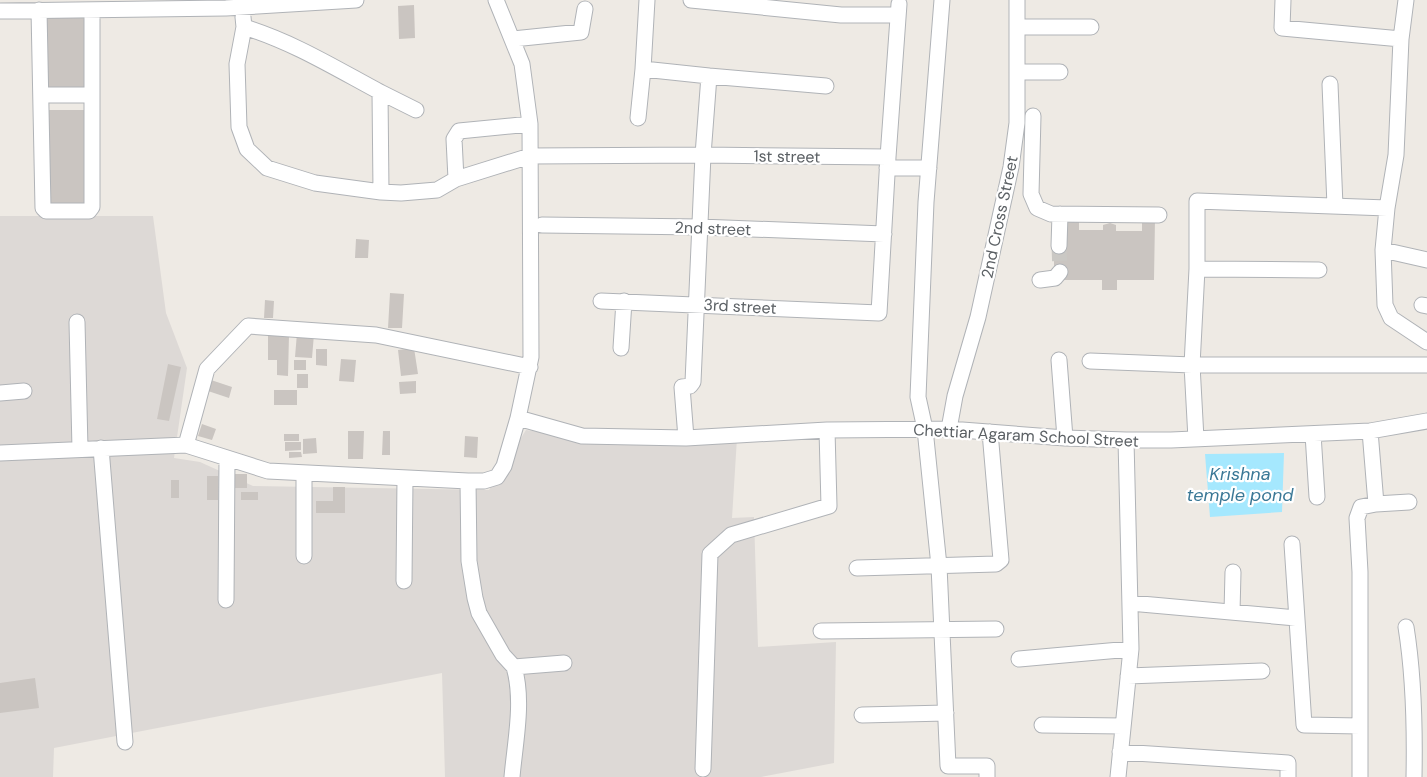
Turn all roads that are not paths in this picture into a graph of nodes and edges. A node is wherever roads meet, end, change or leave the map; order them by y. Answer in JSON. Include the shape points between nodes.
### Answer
{"nodes":[{"id":1,"x":356,"y":0,"type":"edge"},
{"id":2,"x":496,"y":0,"type":"edge"},
{"id":3,"x":647,"y":0,"type":"edge"},
{"id":4,"x":691,"y":0,"type":"edge"},
{"id":5,"x":942,"y":0,"type":"edge"},
{"id":6,"x":1017,"y":0,"type":"edge"},
{"id":7,"x":1284,"y":0,"type":"edge"},
{"id":8,"x":1406,"y":0,"type":"edge"},
{"id":9,"x":100,"y":6,"type":"edge"},
{"id":10,"x":9,"y":7,"type":"edge"},
{"id":11,"x":242,"y":7,"type":"junction"},
{"id":12,"x":585,"y":9,"type":"dead end"},
{"id":13,"x":39,"y":10,"type":"junction"},
{"id":14,"x":244,"y":27,"type":"junction"},
{"id":15,"x":1017,"y":27,"type":"junction"},
{"id":16,"x":1091,"y":27,"type":"dead end"},
{"id":17,"x":513,"y":39,"type":"junction"},
{"id":18,"x":1401,"y":39,"type":"junction"},
{"id":19,"x":643,"y":69,"type":"junction"},
{"id":20,"x":1017,"y":72,"type":"junction"},
{"id":21,"x":1060,"y":72,"type":"dead end"},
{"id":22,"x":709,"y":76,"type":"junction"},
{"id":23,"x":1330,"y":84,"type":"dead end"},
{"id":24,"x":826,"y":86,"type":"dead end"},
{"id":25,"x":380,"y":92,"type":"junction"},
{"id":26,"x":41,"y":95,"type":"junction"},
{"id":27,"x":92,"y":95,"type":"junction"},
{"id":28,"x":416,"y":110,"type":"dead end"},
{"id":29,"x":1033,"y":116,"type":"dead end"},
{"id":30,"x":638,"y":118,"type":"dead end"},
{"id":31,"x":530,"y":124,"type":"junction"},
{"id":32,"x":703,"y":155,"type":"junction"},
{"id":33,"x":530,"y":156,"type":"junction"},
{"id":34,"x":887,"y":162,"type":"junction"},
{"id":35,"x":1011,"y":167,"type":"junction"},
{"id":36,"x":929,"y":168,"type":"junction"},
{"id":37,"x":1031,"y":178,"type":"junction"},
{"id":38,"x":456,"y":179,"type":"junction"},
{"id":39,"x":381,"y":192,"type":"junction"},
{"id":40,"x":1335,"y":206,"type":"junction"},
{"id":41,"x":1387,"y":208,"type":"junction"},
{"id":42,"x":1060,"y":214,"type":"junction"},
{"id":43,"x":1159,"y":215,"type":"dead end"},
{"id":44,"x":542,"y":225,"type":"dead end"},
{"id":45,"x":700,"y":227,"type":"junction"},
{"id":46,"x":884,"y":234,"type":"junction"},
{"id":47,"x":1059,"y":246,"type":"tunnel mouth"},
{"id":48,"x":1383,"y":250,"type":"junction"},
{"id":49,"x":1427,"y":260,"type":"edge"},
{"id":50,"x":1197,"y":269,"type":"junction"},
{"id":51,"x":1319,"y":270,"type":"dead end"},
{"id":52,"x":1060,"y":272,"type":"dead end"},
{"id":53,"x":1040,"y":280,"type":"dead end"},
{"id":54,"x":601,"y":301,"type":"dead end"},
{"id":55,"x":624,"y":301,"type":"junction"},
{"id":56,"x":697,"y":304,"type":"junction"},
{"id":57,"x":77,"y":322,"type":"dead end"},
{"id":58,"x":1427,"y":342,"type":"edge"},
{"id":59,"x":621,"y":348,"type":"dead end"},
{"id":60,"x":1059,"y":360,"type":"dead end"},
{"id":61,"x":1090,"y":361,"type":"dead end"},
{"id":62,"x":1192,"y":364,"type":"junction"},
{"id":63,"x":1427,"y":365,"type":"edge"},
{"id":64,"x":530,"y":367,"type":"junction"},
{"id":65,"x":24,"y":391,"type":"dead end"},
{"id":66,"x":0,"y":393,"type":"edge"},
{"id":67,"x":518,"y":417,"type":"junction"},
{"id":68,"x":1427,"y":421,"type":"edge"},
{"id":69,"x":925,"y":429,"type":"junction"},
{"id":70,"x":949,"y":429,"type":"junction"},
{"id":71,"x":827,"y":430,"type":"junction"},
{"id":72,"x":1370,"y":431,"type":"junction"},
{"id":73,"x":990,"y":432,"type":"junction"},
{"id":74,"x":1313,"y":434,"type":"junction"},
{"id":75,"x":686,"y":438,"type":"junction"},
{"id":76,"x":1065,"y":438,"type":"junction"},
{"id":77,"x":1196,"y":439,"type":"junction"},
{"id":78,"x":1126,"y":440,"type":"junction"},
{"id":79,"x":186,"y":445,"type":"junction"},
{"id":80,"x":101,"y":448,"type":"junction"},
{"id":81,"x":80,"y":449,"type":"junction"},
{"id":82,"x":0,"y":453,"type":"edge"},
{"id":83,"x":227,"y":458,"type":"junction"},
{"id":84,"x":304,"y":474,"type":"junction"},
{"id":85,"x":405,"y":478,"type":"junction"},
{"id":86,"x":468,"y":481,"type":"junction"},
{"id":87,"x":1317,"y":497,"type":"dead end"},
{"id":88,"x":1409,"y":502,"type":"dead end"},
{"id":89,"x":1376,"y":504,"type":"junction"},
{"id":90,"x":1292,"y":544,"type":"dead end"},
{"id":91,"x":304,"y":556,"type":"dead end"},
{"id":92,"x":939,"y":566,"type":"junction"},
{"id":93,"x":857,"y":568,"type":"dead end"},
{"id":94,"x":1233,"y":572,"type":"dead end"},
{"id":95,"x":404,"y":581,"type":"dead end"},
{"id":96,"x":226,"y":600,"type":"dead end"},
{"id":97,"x":1130,"y":603,"type":"junction"},
{"id":98,"x":1232,"y":612,"type":"junction"},
{"id":99,"x":1296,"y":618,"type":"junction"},
{"id":100,"x":1406,"y":627,"type":"dead end"},
{"id":101,"x":996,"y":628,"type":"dead end"},
{"id":102,"x":942,"y":630,"type":"junction"},
{"id":103,"x":821,"y":631,"type":"dead end"},
{"id":104,"x":1131,"y":650,"type":"junction"},
{"id":105,"x":1019,"y":660,"type":"dead end"},
{"id":106,"x":564,"y":663,"type":"dead end"},
{"id":107,"x":514,"y":667,"type":"junction"},
{"id":108,"x":1262,"y":671,"type":"dead end"},
{"id":109,"x":1128,"y":676,"type":"junction"},
{"id":110,"x":946,"y":713,"type":"junction"},
{"id":111,"x":862,"y":715,"type":"dead end"},
{"id":112,"x":1042,"y":725,"type":"dead end"},
{"id":113,"x":1123,"y":726,"type":"junction"},
{"id":114,"x":1360,"y":726,"type":"junction"},
{"id":115,"x":125,"y":742,"type":"dead end"},
{"id":116,"x":1120,"y":752,"type":"junction"},
{"id":117,"x":703,"y":769,"type":"dead end"},
{"id":118,"x":512,"y":777,"type":"edge"},
{"id":119,"x":987,"y":777,"type":"edge"},
{"id":120,"x":1118,"y":777,"type":"edge"},
{"id":121,"x":1288,"y":777,"type":"edge"},
{"id":122,"x":1360,"y":777,"type":"edge"},
{"id":123,"x":1414,"y":777,"type":"edge"}],
"edges":[{"from":1,"to":11,"type":"street"},
{"from":2,"to":17,"type":"street"},
{"from":3,"to":19,"type":"street"},
{"from":4,"to":34,"type":"street","via":[[841,15],[898,10]]},
{"from":5,"to":36,"type":"street"},
{"from":6,"to":15,"type":"street","name":"2nd Cross Street"},
{"from":7,"to":18,"type":"street","via":[[1282,28]]},
{"from":8,"to":18,"type":"street"},
{"from":9,"to":11,"type":"street"},
{"from":9,"to":13,"type":"street"},
{"from":9,"to":27,"type":"street"},
{"from":10,"to":13,"type":"street"},
{"from":11,"to":14,"type":"street","name":"1st street"},
{"from":12,"to":17,"type":"street","via":[[582,32]]},
{"from":13,"to":26,"type":"street"},
{"from":14,"to":25,"type":"street","via":[[309,52]]},
{"from":14,"to":39,"type":"street","name":"1st street","via":[[237,75],[239,127],[247,149],[267,168],[315,183]]},
{"from":15,"to":16,"type":"street"},
{"from":15,"to":20,"type":"street","name":"2nd Cross Street"},
{"from":17,"to":31,"type":"street","via":[[522,64]]},
{"from":18,"to":41,"type":"street","via":[[1396,155]]},
{"from":19,"to":22,"type":"street"},
{"from":19,"to":30,"type":"street"},
{"from":20,"to":21,"type":"street"},
{"from":20,"to":35,"type":"street","name":"2nd Cross Street","via":[[1017,123]]},
{"from":22,"to":24,"type":"street"},
{"from":22,"to":32,"type":"street"},
{"from":23,"to":40,"type":"street"},
{"from":25,"to":28,"type":"street"},
{"from":25,"to":39,"type":"street"},
{"from":26,"to":27,"type":"street"},
{"from":26,"to":27,"type":"street","via":[[43,208],[46,212],[88,212],[93,207]]},
{"from":29,"to":37,"type":"street"},
{"from":31,"to":33,"type":"street"},
{"from":31,"to":38,"type":"street","via":[[459,131],[454,139]]},
{"from":32,"to":33,"type":"street","name":"1st street"},
{"from":32,"to":34,"type":"street","name":"1st street"},
{"from":32,"to":45,"type":"street"},
{"from":33,"to":38,"type":"street","name":"1st street"},
{"from":33,"to":64,"type":"street"},
{"from":34,"to":36,"type":"street","name":"1st street"},
{"from":34,"to":46,"type":"street"},
{"from":35,"to":37,"type":"street"},
{"from":35,"to":70,"type":"street","name":"2nd Cross Street"},
{"from":36,"to":69,"type":"street","via":[[918,397]]},
{"from":37,"to":42,"type":"street","via":[[1031,194],[1037,208]]},
{"from":38,"to":39,"type":"street","name":"1st street","via":[[437,190]]},
{"from":40,"to":41,"type":"street"},
{"from":40,"to":50,"type":"street","via":[[1197,201]]},
{"from":41,"to":48,"type":"street"},
{"from":42,"to":43,"type":"street"},
{"from":42,"to":47,"type":"street"},
{"from":44,"to":45,"type":"street","name":"2nd street"},
{"from":45,"to":46,"type":"street","name":"2nd street"},
{"from":45,"to":56,"type":"street"},
{"from":46,"to":56,"type":"street","name":"3rd street","via":[[879,314]]},
{"from":48,"to":49,"type":"street"},
{"from":48,"to":58,"type":"street","via":[[1385,305],[1391,318]]},
{"from":50,"to":51,"type":"street"},
{"from":50,"to":62,"type":"street"},
{"from":52,"to":53,"type":"street","via":[[1055,278]]},
{"from":54,"to":55,"type":"street","name":"3rd street"},
{"from":55,"to":56,"type":"street","name":"3rd street"},
{"from":55,"to":59,"type":"street"},
{"from":56,"to":75,"type":"street","via":[[693,382],[682,387]]},
{"from":57,"to":81,"type":"street"},
{"from":60,"to":76,"type":"street"},
{"from":61,"to":62,"type":"street"},
{"from":62,"to":63,"type":"street"},
{"from":62,"to":77,"type":"street"},
{"from":64,"to":67,"type":"street"},
{"from":64,"to":79,"type":"street","via":[[376,335],[248,326],[207,369]]},
{"from":65,"to":66,"type":"street"},
{"from":67,"to":75,"type":"street","name":"Chettiar Agaram School Street","via":[[582,436]]},
{"from":67,"to":86,"type":"street","via":[[497,477]]},
{"from":68,"to":72,"type":"street","name":"Chettiar Agaram School Street"},
{"from":69,"to":70,"type":"street","name":"Chettiar Agaram School Street"},
{"from":69,"to":71,"type":"street","name":"Chettiar Agaram School Street"},
{"from":69,"to":92,"type":"street"},
{"from":70,"to":73,"type":"street","name":"Chettiar Agaram School Street"},
{"from":71,"to":75,"type":"street","name":"Chettiar Agaram School Street"},
{"from":71,"to":117,"type":"street","via":[[828,506],[731,534],[710,554]]},
{"from":72,"to":74,"type":"street","name":"Chettiar Agaram School Street"},
{"from":72,"to":89,"type":"street"},
{"from":73,"to":76,"type":"street","name":"Chettiar Agaram School Street"},
{"from":73,"to":92,"type":"street","via":[[1002,560],[996,564]]},
{"from":74,"to":77,"type":"street","name":"Chettiar Agaram School Street"},
{"from":74,"to":87,"type":"street"},
{"from":76,"to":78,"type":"street","name":"Chettiar Agaram School Street"},
{"from":77,"to":78,"type":"street","name":"Chettiar Agaram School Street"},
{"from":78,"to":97,"type":"street"},
{"from":79,"to":80,"type":"street"},
{"from":79,"to":83,"type":"street"},
{"from":80,"to":81,"type":"street"},
{"from":80,"to":115,"type":"street"},
{"from":81,"to":82,"type":"street"},
{"from":83,"to":84,"type":"street","via":[[268,471]]},
{"from":83,"to":96,"type":"street"},
{"from":84,"to":85,"type":"street"},
{"from":84,"to":91,"type":"street"},
{"from":85,"to":86,"type":"street"},
{"from":85,"to":95,"type":"street"},
{"from":86,"to":107,"type":"street","via":[[469,561],[475,598],[479,613]]},
{"from":88,"to":89,"type":"street"},
{"from":89,"to":114,"type":"street","via":[[1361,507],[1357,518]]},
{"from":90,"to":99,"type":"street"},
{"from":92,"to":93,"type":"street"},
{"from":92,"to":102,"type":"street"},
{"from":94,"to":98,"type":"street"},
{"from":97,"to":98,"type":"street"},
{"from":97,"to":104,"type":"street"},
{"from":98,"to":99,"type":"street"},
{"from":99,"to":114,"type":"street","via":[[1304,725]]},
{"from":100,"to":123,"type":"street","via":[[1413,681]]},
{"from":101,"to":102,"type":"street"},
{"from":102,"to":103,"type":"street"},
{"from":102,"to":110,"type":"street"},
{"from":104,"to":105,"type":"street"},
{"from":104,"to":109,"type":"street"},
{"from":106,"to":107,"type":"street"},
{"from":107,"to":118,"type":"street","via":[[518,700]]},
{"from":108,"to":109,"type":"street"},
{"from":109,"to":113,"type":"street"},
{"from":110,"to":111,"type":"street"},
{"from":110,"to":119,"type":"street","via":[[948,766],[987,766]]},
{"from":112,"to":113,"type":"street"},
{"from":113,"to":116,"type":"street"},
{"from":114,"to":122,"type":"street"},
{"from":116,"to":120,"type":"street"},
{"from":116,"to":121,"type":"street","via":[[1288,763]]}]}
